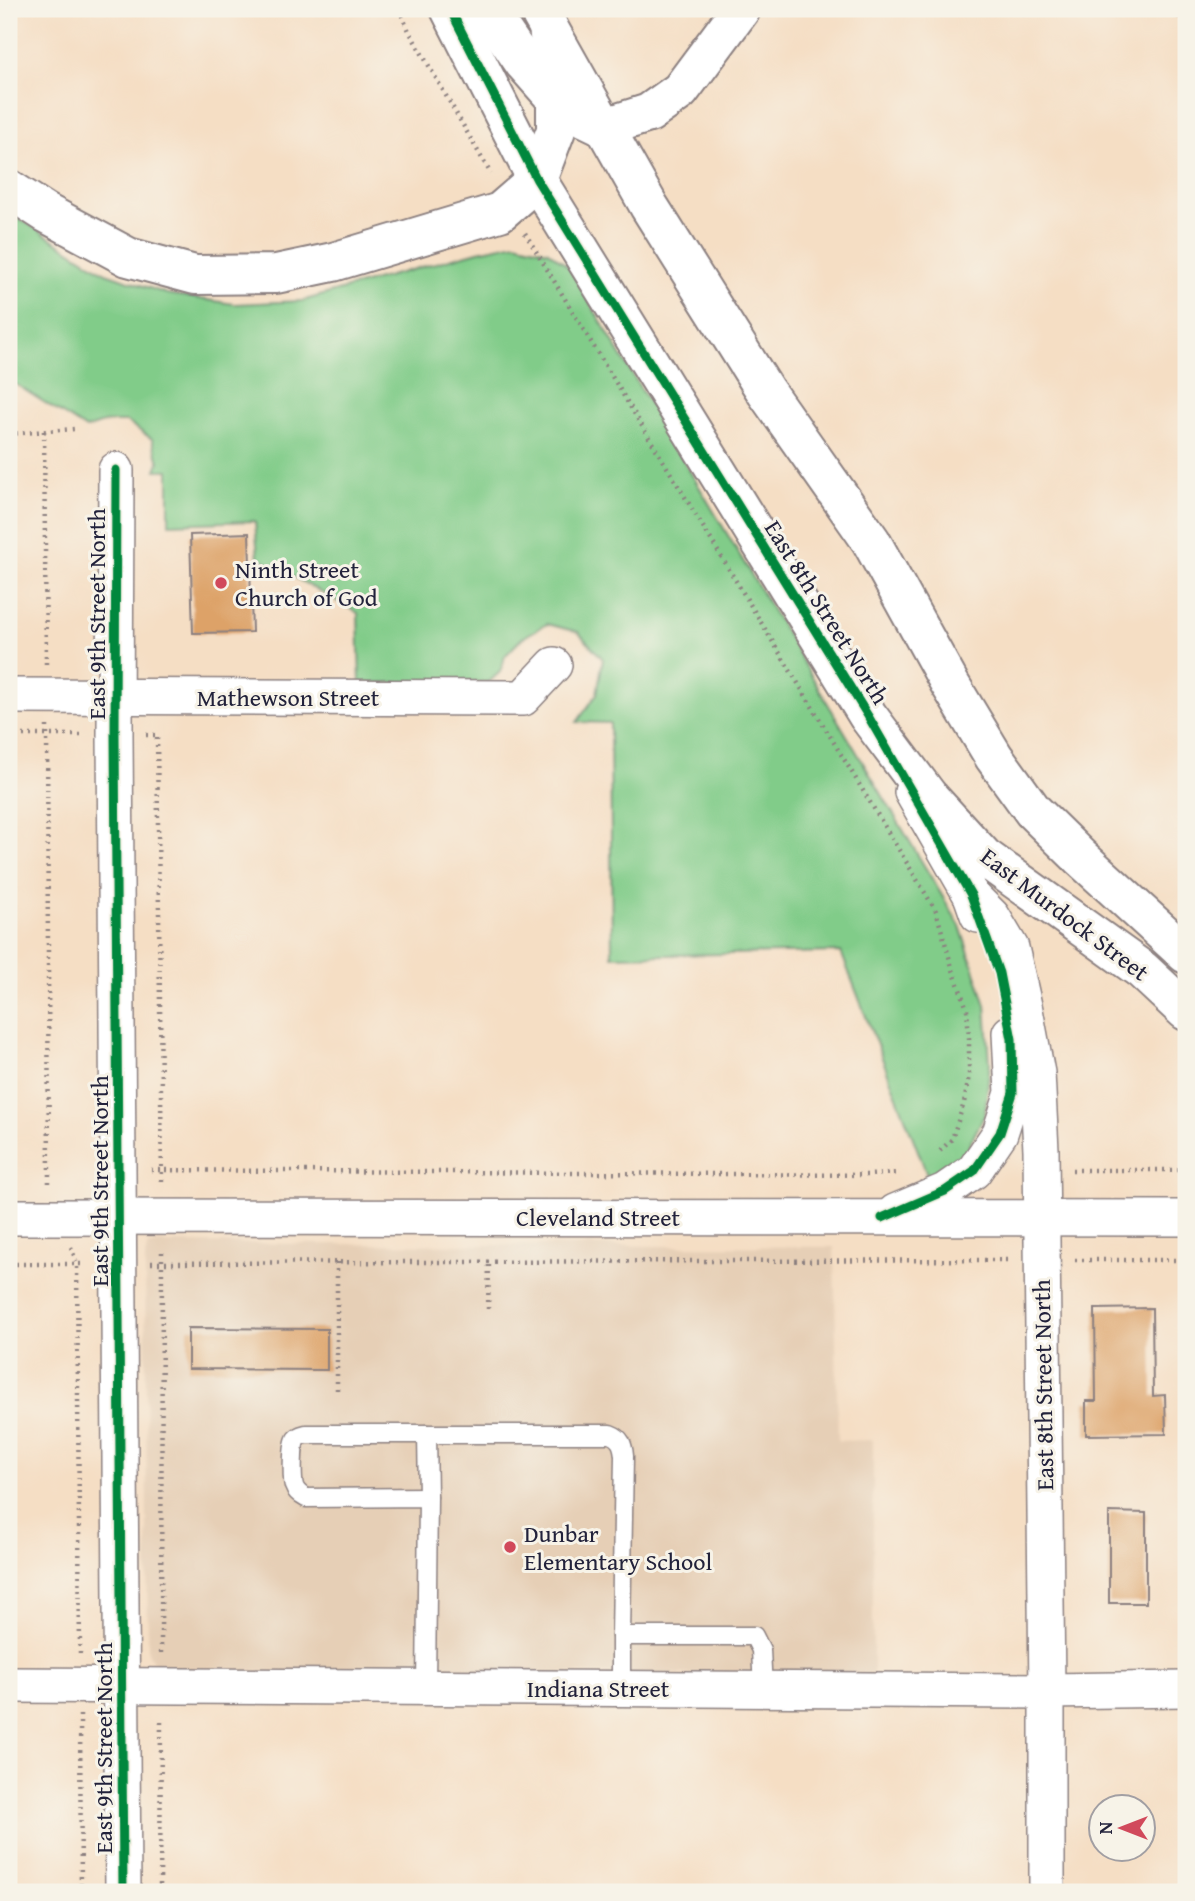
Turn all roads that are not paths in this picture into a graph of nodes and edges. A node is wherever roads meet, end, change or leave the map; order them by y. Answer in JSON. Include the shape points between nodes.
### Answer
{"nodes":[{"id":1,"x":450,"y":9,"type":"edge"},
{"id":2,"x":487,"y":9,"type":"edge"},
{"id":3,"x":741,"y":9,"type":"edge"},
{"id":4,"x":543,"y":17,"type":"edge"},
{"id":5,"x":556,"y":99,"type":"junction"},
{"id":6,"x":605,"y":127,"type":"junction"},
{"id":7,"x":537,"y":180,"type":"junction"},
{"id":8,"x":9,"y":189,"type":"edge"},
{"id":9,"x":117,"y":470,"type":"dead end"},
{"id":10,"x":554,"y":666,"type":"dead end"},
{"id":11,"x":9,"y":696,"type":"edge"},
{"id":12,"x":115,"y":696,"type":"junction"},
{"id":13,"x":868,"y":716,"type":"junction"},
{"id":14,"x":971,"y":895,"type":"junction"},
{"id":15,"x":1186,"y":954,"type":"edge"},
{"id":16,"x":1186,"y":1011,"type":"edge"},
{"id":17,"x":9,"y":1217,"type":"edge"},
{"id":18,"x":118,"y":1217,"type":"junction"},
{"id":19,"x":883,"y":1218,"type":"junction"},
{"id":20,"x":1186,"y":1218,"type":"edge"},
{"id":21,"x":1041,"y":1219,"type":"junction"},
{"id":22,"x":427,"y":1434,"type":"junction"},
{"id":23,"x":428,"y":1497,"type":"junction"},
{"id":24,"x":621,"y":1636,"type":"junction"},
{"id":25,"x":9,"y":1685,"type":"edge"},
{"id":26,"x":121,"y":1685,"type":"junction"},
{"id":27,"x":426,"y":1687,"type":"junction"},
{"id":28,"x":621,"y":1688,"type":"junction"},
{"id":29,"x":763,"y":1689,"type":"junction"},
{"id":30,"x":1186,"y":1689,"type":"edge"},
{"id":31,"x":1047,"y":1691,"type":"junction"},
{"id":32,"x":123,"y":1892,"type":"edge"},
{"id":33,"x":1047,"y":1892,"type":"edge"}],
"edges":[{"from":1,"to":7,"type":"main road","name":"East 8th Street North"},
{"from":2,"to":5,"type":"main road"},
{"from":3,"to":6,"type":"main road","via":[[680,91],[649,113]]},
{"from":4,"to":5,"type":"main road"},
{"from":4,"to":6,"type":"main road"},
{"from":5,"to":6,"type":"main road"},
{"from":5,"to":7,"type":"main road","via":[[556,130]]},
{"from":6,"to":15,"type":"main road","via":[[766,392],[871,541],[994,757],[1034,811]]},
{"from":7,"to":8,"type":"main road","via":[[500,212],[333,262],[276,274],[195,275],[128,257]]},
{"from":7,"to":13,"type":"main road","name":"East 8th Street North"},
{"from":9,"to":12,"type":"street","name":"East 9th Street North"},
{"from":10,"to":12,"type":"street","name":"Mathewson Street","via":[[523,698]]},
{"from":11,"to":12,"type":"street","name":"Mathewson Street"},
{"from":12,"to":18,"type":"street","name":"East 9th Street North"},
{"from":13,"to":14,"type":"street","name":"East 8th Street North"},
{"from":13,"to":16,"type":"main road","name":"East Murdock Street","via":[[928,796],[984,857],[1142,970]]},
{"from":14,"to":19,"type":"street","name":"East 8th Street North","via":[[999,973],[1012,1039],[1013,1093],[1000,1133],[974,1171],[945,1191]]},
{"from":14,"to":21,"type":"street","name":"East 8th Street North","via":[[992,916],[1011,948],[1025,1010],[1037,1073]]},
{"from":17,"to":18,"type":"street","name":"Cleveland Street","via":[[56,1196]]},
{"from":18,"to":19,"type":"street","name":"Cleveland Street"},
{"from":18,"to":26,"type":"street","name":"East 9th Street North"},
{"from":19,"to":21,"type":"street","name":"Cleveland Street"},
{"from":20,"to":21,"type":"street","name":"Cleveland Street"},
{"from":21,"to":31,"type":"street","name":"East 8th Street North"},
{"from":22,"to":23,"type":"lane"},
{"from":22,"to":23,"type":"lane","via":[[301,1435],[294,1446],[293,1479],[294,1488],[306,1497]]},
{"from":22,"to":24,"type":"lane","via":[[617,1436],[624,1456]]},
{"from":23,"to":27,"type":"lane"},
{"from":24,"to":28,"type":"lane"},
{"from":24,"to":29,"type":"lane","via":[[754,1636],[761,1650]]},
{"from":25,"to":26,"type":"street","name":"Indiana Street"},
{"from":26,"to":27,"type":"street","name":"Indiana Street"},
{"from":26,"to":32,"type":"street","name":"East 9th Street North"},
{"from":27,"to":28,"type":"street","name":"Indiana Street"},
{"from":28,"to":29,"type":"street","name":"Indiana Street"},
{"from":29,"to":31,"type":"street","name":"Indiana Street"},
{"from":30,"to":31,"type":"street","name":"Indiana Street"},
{"from":31,"to":33,"type":"street","name":"East 8th Street North"}]}
